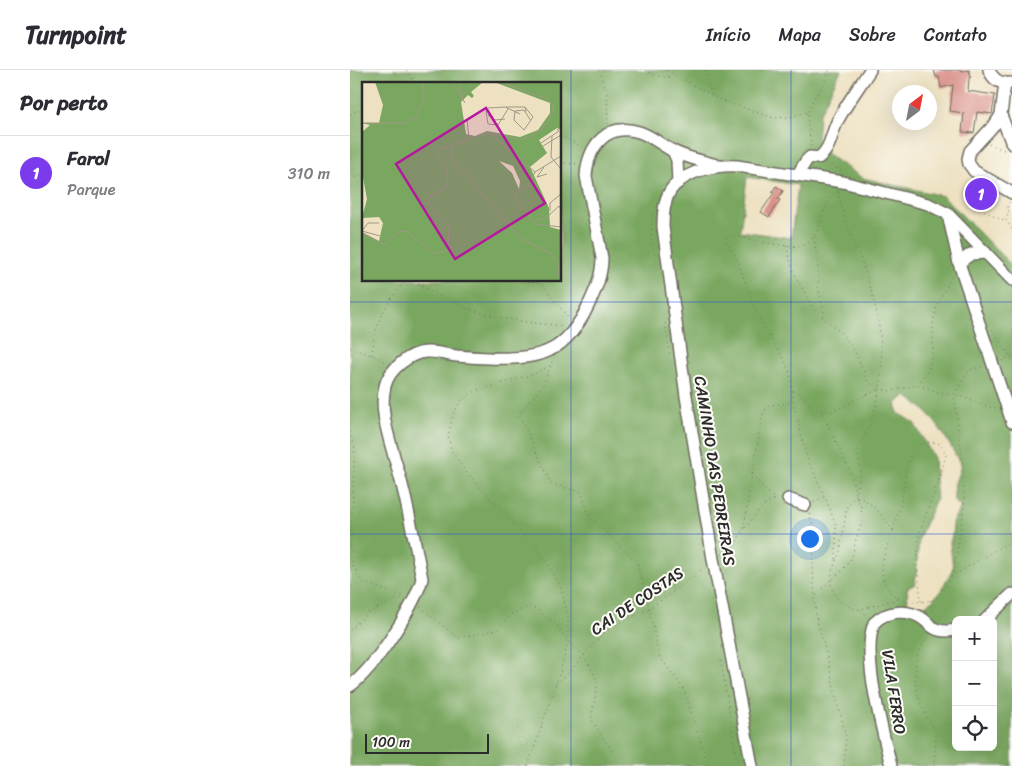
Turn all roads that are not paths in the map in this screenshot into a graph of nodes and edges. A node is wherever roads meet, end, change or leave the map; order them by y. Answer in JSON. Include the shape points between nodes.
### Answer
{"nodes":[{"id":1,"x":870,"y":70,"type":"edge"},
{"id":2,"x":989,"y":70,"type":"edge"},
{"id":3,"x":1008,"y":83,"type":"edge"},
{"id":4,"x":1001,"y":115,"type":"junction"},
{"id":5,"x":1009,"y":147,"type":"edge"},
{"id":6,"x":673,"y":151,"type":"junction"},
{"id":7,"x":814,"y":154,"type":"junction"},
{"id":8,"x":719,"y":166,"type":"junction"},
{"id":9,"x":798,"y":174,"type":"junction"},
{"id":10,"x":821,"y":178,"type":"junction"},
{"id":11,"x":678,"y":183,"type":"junction"},
{"id":12,"x":1012,"y":193,"type":"edge"},
{"id":13,"x":948,"y":214,"type":"junction"},
{"id":14,"x":986,"y":253,"type":"junction"},
{"id":15,"x":959,"y":262,"type":"junction"},
{"id":16,"x":1012,"y":280,"type":"edge"},
{"id":17,"x":1012,"y":422,"type":"edge"},
{"id":18,"x":785,"y":499,"type":"road end"},
{"id":19,"x":807,"y":509,"type":"road end"},
{"id":20,"x":1012,"y":594,"type":"edge"},
{"id":21,"x":989,"y":616,"type":"edge"},
{"id":22,"x":952,"y":630,"type":"edge"},
{"id":23,"x":350,"y":686,"type":"edge"},
{"id":24,"x":752,"y":766,"type":"edge"},
{"id":25,"x":891,"y":766,"type":"edge"}],
"edges":[{"from":1,"to":7,"type":"street","via":[[837,121],[822,156]]},
{"from":2,"to":3,"type":"street","via":[[996,80]]},
{"from":3,"to":4,"type":"street"},
{"from":4,"to":5,"type":"street"},
{"from":4,"to":12,"type":"street","via":[[970,151],[968,159],[974,171]]},
{"from":6,"to":8,"type":"street"},
{"from":6,"to":11,"type":"street","via":[[677,160]]},
{"from":6,"to":23,"type":"street","via":[[639,132],[622,129],[601,138],[594,147],[586,176],[602,270],[586,310],[556,347],[540,354],[502,357],[427,352],[410,357],[392,371],[385,386],[387,436],[410,519],[422,579],[372,666]]},
{"from":7,"to":9,"type":"street"},
{"from":7,"to":10,"type":"street","via":[[821,166]]},
{"from":8,"to":9,"type":"street"},
{"from":8,"to":11,"type":"street","name":"CAMINHO DAS PEDREIRAS","via":[[692,174]]},
{"from":9,"to":10,"type":"street"},
{"from":10,"to":13,"type":"street","via":[[928,204]]},
{"from":11,"to":24,"type":"street","name":"CAMINHO DAS PEDREIRAS","via":[[664,205],[664,235],[713,559]]},
{"from":13,"to":14,"type":"street"},
{"from":13,"to":15,"type":"street"},
{"from":14,"to":15,"type":"street","via":[[971,254]]},
{"from":14,"to":16,"type":"street"},
{"from":15,"to":17,"type":"street"},
{"from":18,"to":19,"type":"street"},
{"from":20,"to":21,"type":"street"},
{"from":22,"to":25,"type":"street","name":"VILA FERRO","via":[[936,629],[921,618],[903,613],[886,614],[872,626],[869,653]]}]}
